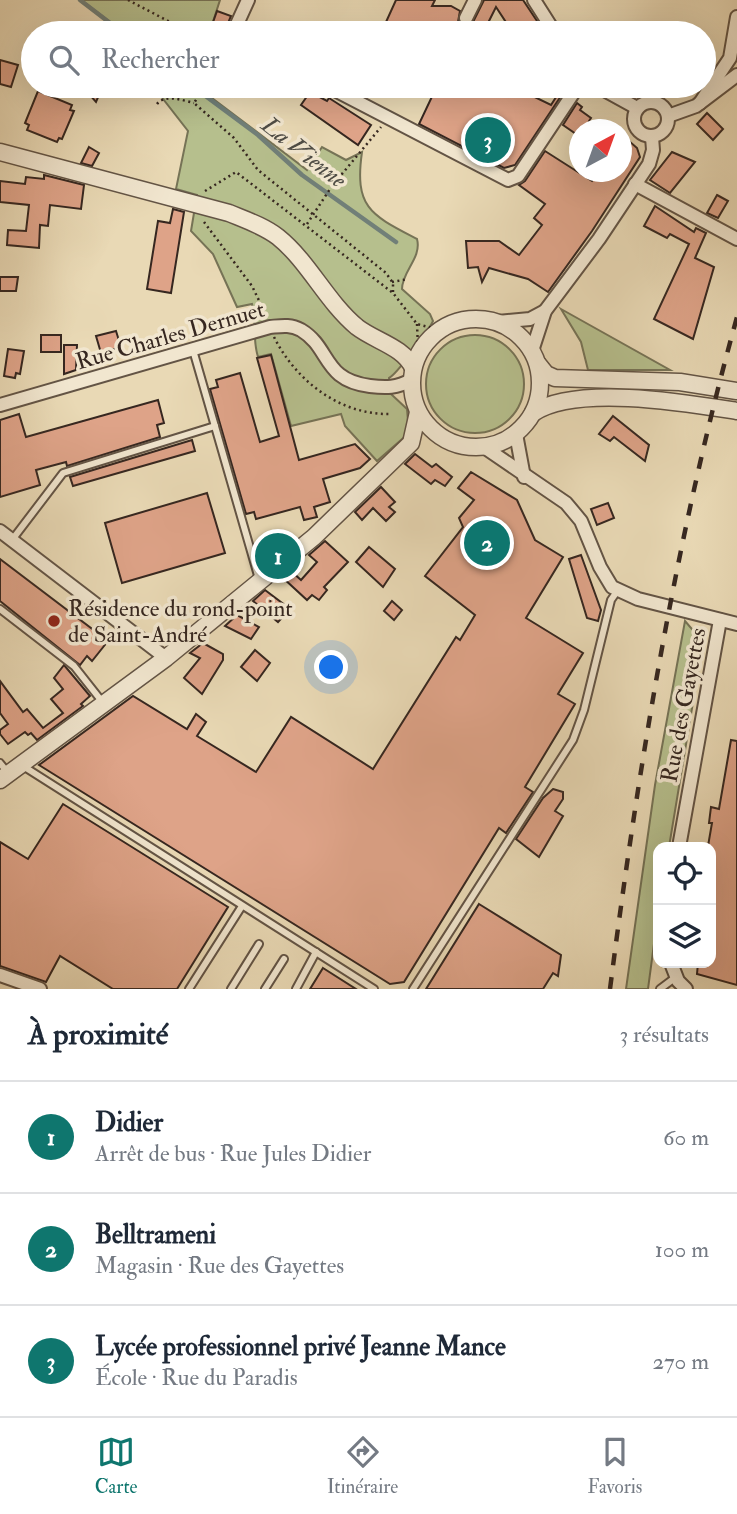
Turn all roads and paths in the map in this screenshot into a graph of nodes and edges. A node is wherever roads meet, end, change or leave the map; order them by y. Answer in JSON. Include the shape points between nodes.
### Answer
{"nodes":[{"id":1,"x":128,"y":0,"type":"edge"},
{"id":2,"x":248,"y":0,"type":"edge"},
{"id":3,"x":475,"y":0,"type":"edge"},
{"id":4,"x":534,"y":0,"type":"edge"},
{"id":5,"x":737,"y":17,"type":"edge"},
{"id":6,"x":466,"y":18,"type":"dead end"},
{"id":7,"x":168,"y":21,"type":"edge"},
{"id":8,"x":238,"y":21,"type":"edge"},
{"id":9,"x":547,"y":21,"type":"edge"},
{"id":10,"x":735,"y":53,"type":"edge"},
{"id":11,"x":737,"y":75,"type":"edge"},
{"id":12,"x":716,"y":80,"type":"edge"},
{"id":13,"x":716,"y":91,"type":"edge"},
{"id":14,"x":197,"y":98,"type":"edge"},
{"id":15,"x":349,"y":98,"type":"edge"},
{"id":16,"x":570,"y":98,"type":"edge"},
{"id":17,"x":619,"y":98,"type":"edge"},
{"id":18,"x":704,"y":98,"type":"edge"},
{"id":19,"x":707,"y":98,"type":"edge"},
{"id":20,"x":194,"y":103,"type":"junction"},
{"id":21,"x":700,"y":103,"type":"junction"},
{"id":22,"x":157,"y":104,"type":"dead end"},
{"id":23,"x":637,"y":108,"type":"junction"},
{"id":24,"x":668,"y":116,"type":"junction"},
{"id":25,"x":389,"y":120,"type":"junction"},
{"id":26,"x":652,"y":137,"type":"junction"},
{"id":27,"x":0,"y":152,"type":"edge"},
{"id":28,"x":635,"y":184,"type":"junction"},
{"id":29,"x":198,"y":206,"type":"junction"},
{"id":30,"x":312,"y":215,"type":"junction"},
{"id":31,"x":307,"y":225,"type":"junction"},
{"id":32,"x":737,"y":239,"type":"edge"},
{"id":33,"x":408,"y":279,"type":"dead end"},
{"id":34,"x":392,"y":282,"type":"junction"},
{"id":35,"x":394,"y":292,"type":"junction"},
{"id":36,"x":545,"y":311,"type":"junction"},
{"id":37,"x":498,"y":322,"type":"junction"},
{"id":38,"x":417,"y":324,"type":"junction"},
{"id":39,"x":270,"y":327,"type":"junction"},
{"id":40,"x":439,"y":330,"type":"junction"},
{"id":41,"x":193,"y":349,"type":"junction"},
{"id":42,"x":535,"y":358,"type":"junction"},
{"id":43,"x":414,"y":367,"type":"junction"},
{"id":44,"x":737,"y":391,"type":"edge"},
{"id":45,"x":0,"y":405,"type":"edge"},
{"id":46,"x":737,"y":411,"type":"edge"},
{"id":47,"x":418,"y":412,"type":"junction"},
{"id":48,"x":533,"y":413,"type":"junction"},
{"id":49,"x":390,"y":414,"type":"dead end"},
{"id":50,"x":215,"y":426,"type":"junction"},
{"id":51,"x":516,"y":434,"type":"junction"},
{"id":52,"x":443,"y":439,"type":"junction"},
{"id":53,"x":411,"y":443,"type":"junction"},
{"id":54,"x":484,"y":447,"type":"junction"},
{"id":55,"x":524,"y":477,"type":"junction"},
{"id":56,"x":0,"y":531,"type":"edge"},
{"id":57,"x":12,"y":540,"type":"junction"},
{"id":58,"x":259,"y":581,"type":"junction"},
{"id":59,"x":618,"y":590,"type":"junction"},
{"id":60,"x":0,"y":609,"type":"edge"},
{"id":61,"x":720,"y":620,"type":"junction"},
{"id":62,"x":737,"y":624,"type":"edge"},
{"id":63,"x":166,"y":658,"type":"junction"},
{"id":64,"x":104,"y":704,"type":"junction"},
{"id":65,"x":8,"y":771,"type":"edge"},
{"id":66,"x":680,"y":842,"type":"edge"},
{"id":67,"x":242,"y":906,"type":"junction"},
{"id":68,"x":259,"y":944,"type":"dead end"},
{"id":69,"x":316,"y":953,"type":"junction"},
{"id":70,"x":284,"y":959,"type":"dead end"},
{"id":71,"x":673,"y":968,"type":"edge"},
{"id":72,"x":0,"y":975,"type":"edge"},
{"id":73,"x":676,"y":976,"type":"junction"},
{"id":74,"x":39,"y":989,"type":"edge"},
{"id":75,"x":189,"y":989,"type":"edge"},
{"id":76,"x":231,"y":989,"type":"edge"},
{"id":77,"x":265,"y":989,"type":"edge"},
{"id":78,"x":296,"y":989,"type":"edge"},
{"id":79,"x":373,"y":989,"type":"edge"},
{"id":80,"x":413,"y":989,"type":"edge"},
{"id":81,"x":660,"y":989,"type":"edge"},
{"id":82,"x":686,"y":989,"type":"edge"}],
"edges":[{"from":1,"to":7,"type":"path"},
{"from":2,"to":8,"type":"street"},
{"from":3,"to":6,"type":"street"},
{"from":4,"to":9,"type":"street"},
{"from":5,"to":10,"type":"street"},
{"from":10,"to":12,"type":"street"},
{"from":11,"to":13,"type":"street"},
{"from":14,"to":20,"type":"path"},
{"from":15,"to":25,"type":"street"},
{"from":16,"to":25,"type":"street","via":[[518,176],[508,180]]},
{"from":17,"to":23,"type":"street"},
{"from":18,"to":21,"type":"street"},
{"from":19,"to":21,"type":"street"},
{"from":20,"to":22,"type":"path","via":[[175,98]]},
{"from":20,"to":30,"type":"path","via":[[234,138],[258,170]]},
{"from":21,"to":24,"type":"street"},
{"from":23,"to":24,"type":"street","via":[[655,102]]},
{"from":23,"to":26,"type":"street","via":[[633,119],[637,130]]},
{"from":24,"to":26,"type":"street","via":[[665,130]]},
{"from":25,"to":30,"type":"path","via":[[369,138]]},
{"from":26,"to":28,"type":"street","via":[[652,158]]},
{"from":27,"to":29,"type":"street"},
{"from":28,"to":32,"type":"street"},
{"from":28,"to":36,"type":"street"},
{"from":29,"to":31,"type":"path","via":[[201,194],[236,172]]},
{"from":29,"to":39,"type":"path","via":[[252,286]]},
{"from":29,"to":43,"type":"street","via":[[248,221],[279,239],[348,319],[403,354]]},
{"from":30,"to":31,"type":"path"},
{"from":30,"to":34,"type":"path"},
{"from":31,"to":35,"type":"path"},
{"from":33,"to":34,"type":"path"},
{"from":34,"to":35,"type":"path"},
{"from":35,"to":38,"type":"path"},
{"from":36,"to":37,"type":"street","via":[[530,319]]},
{"from":36,"to":42,"type":"street"},
{"from":37,"to":40,"type":"street","via":[[469,319]]},
{"from":37,"to":42,"type":"street","via":[[517,334]]},
{"from":38,"to":40,"type":"path"},
{"from":38,"to":43,"type":"path"},
{"from":39,"to":41,"type":"street","name":"Rue Charles Dernuet"},
{"from":39,"to":43,"type":"street","name":"Rue Charles Dernuet","via":[[289,325],[304,332],[346,381],[399,387]]},
{"from":39,"to":49,"type":"path","via":[[309,386],[355,410]]},
{"from":40,"to":43,"type":"street"},
{"from":41,"to":45,"type":"street","name":"Rue Charles Dernuet"},
{"from":41,"to":50,"type":"lane"},
{"from":42,"to":44,"type":"street","via":[[546,374],[555,378],[680,382]]},
{"from":42,"to":48,"type":"street","via":[[540,389]]},
{"from":43,"to":47,"type":"street"},
{"from":46,"to":48,"type":"street","via":[[649,398],[561,401]]},
{"from":47,"to":52,"type":"street"},
{"from":47,"to":53,"type":"street"},
{"from":48,"to":51,"type":"street"},
{"from":50,"to":57,"type":"lane","via":[[63,473]]},
{"from":50,"to":58,"type":"lane"},
{"from":51,"to":54,"type":"street"},
{"from":51,"to":55,"type":"street"},
{"from":52,"to":53,"type":"street"},
{"from":52,"to":54,"type":"street"},
{"from":53,"to":58,"type":"street","via":[[314,537]]},
{"from":54,"to":55,"type":"street"},
{"from":55,"to":59,"type":"street","via":[[566,503],[581,522],[600,567]]},
{"from":56,"to":57,"type":"street"},
{"from":57,"to":63,"type":"street"},
{"from":58,"to":63,"type":"street"},
{"from":59,"to":61,"type":"street","name":"Rue des Gayettes"},
{"from":59,"to":80,"type":"lane","via":[[611,600],[573,740]]},
{"from":60,"to":64,"type":"lane","via":[[74,666]]},
{"from":61,"to":62,"type":"street"},
{"from":61,"to":66,"type":"street","name":"Rue des Gayettes"},
{"from":63,"to":64,"type":"street"},
{"from":64,"to":65,"type":"street"},
{"from":65,"to":67,"type":"lane"},
{"from":67,"to":69,"type":"lane"},
{"from":67,"to":75,"type":"lane"},
{"from":68,"to":76,"type":"lane"},
{"from":69,"to":78,"type":"lane"},
{"from":69,"to":79,"type":"lane"},
{"from":70,"to":77,"type":"lane"},
{"from":71,"to":73,"type":"street"},
{"from":72,"to":74,"type":"street"},
{"from":73,"to":81,"type":"lane"},
{"from":73,"to":82,"type":"street"}]}
